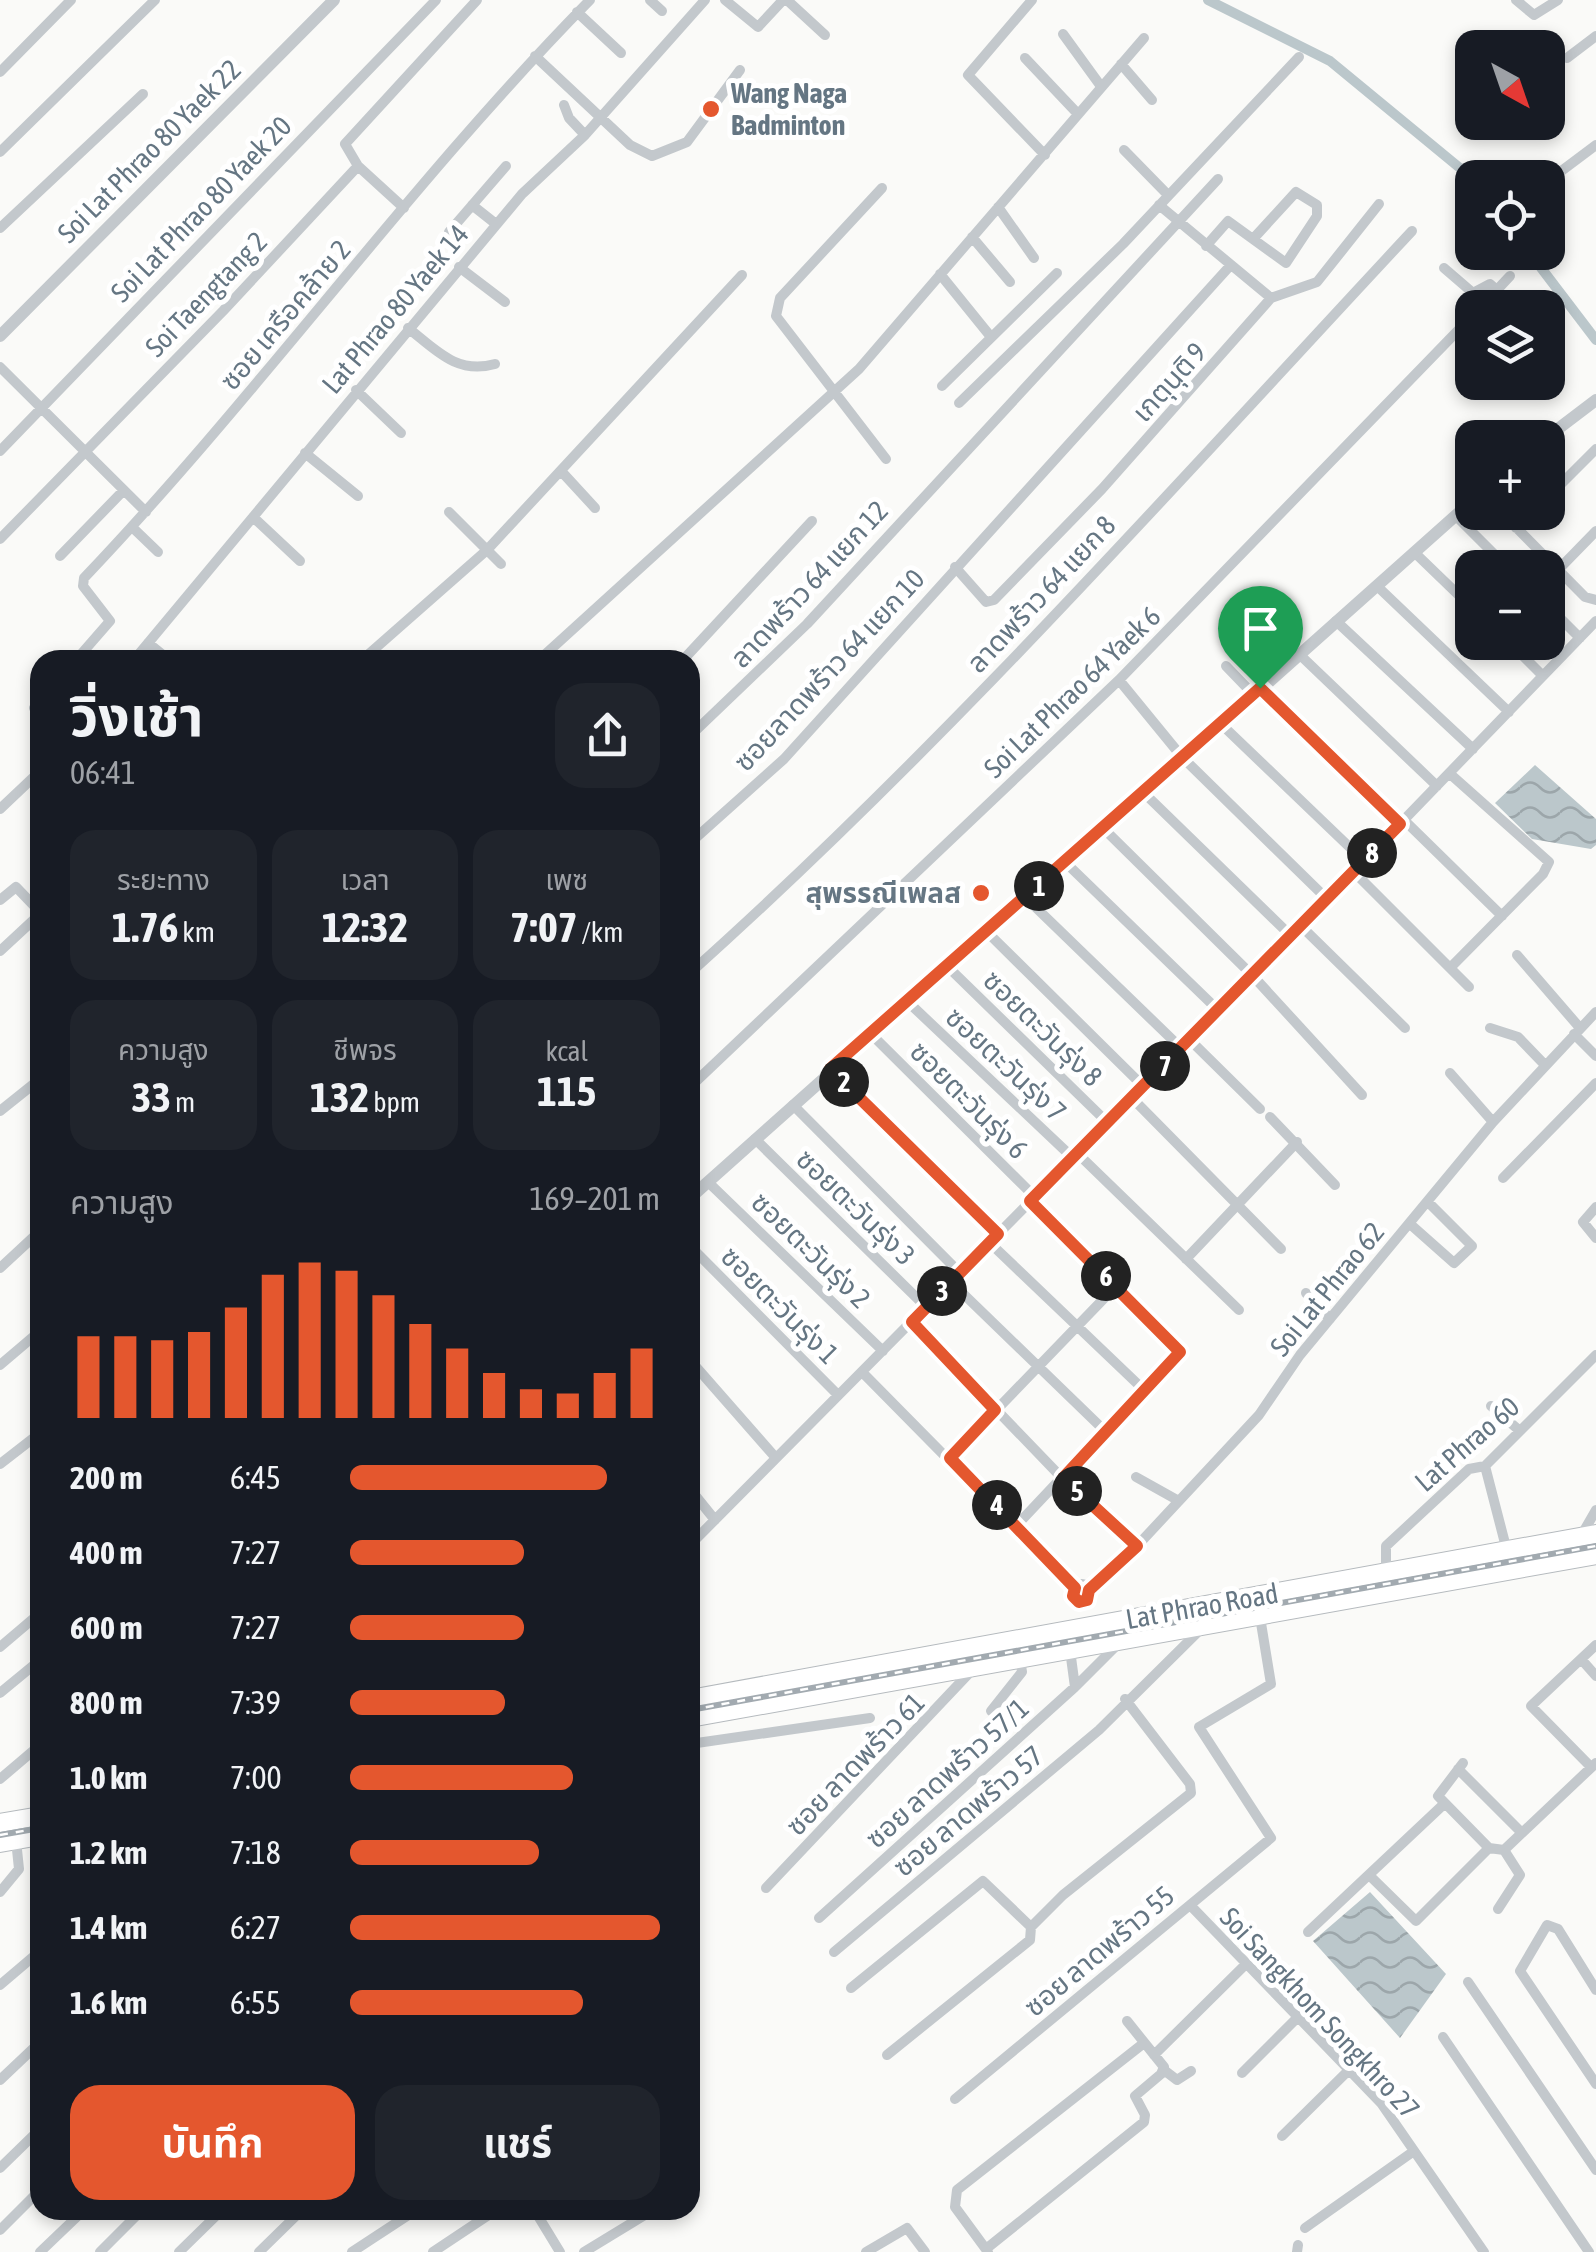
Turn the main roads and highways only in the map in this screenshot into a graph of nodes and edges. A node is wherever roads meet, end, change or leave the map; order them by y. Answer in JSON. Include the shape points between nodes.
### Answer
{"nodes":[{"id":1,"x":1588,"y":1536,"type":"edge"},
{"id":2,"x":1596,"y":1555,"type":"edge"},
{"id":3,"x":1258,"y":1596,"type":"junction"},
{"id":4,"x":1260,"y":1616,"type":"junction"},
{"id":5,"x":700,"y":1692,"type":"edge"},
{"id":6,"x":700,"y":1717,"type":"edge"},
{"id":7,"x":30,"y":1818,"type":"edge"},
{"id":8,"x":0,"y":1823,"type":"edge"}],
"edges":[{"from":1,"to":3,"type":"main road","name":"Lat Phrao Road"},
{"from":2,"to":4,"type":"main road","name":"Lat Phrao Road"},
{"from":3,"to":4,"type":"main road"},
{"from":3,"to":5,"type":"main road","name":"Lat Phrao Road"},
{"from":4,"to":6,"type":"main road","name":"Lat Phrao Road"},
{"from":7,"to":8,"type":"main road"}]}
